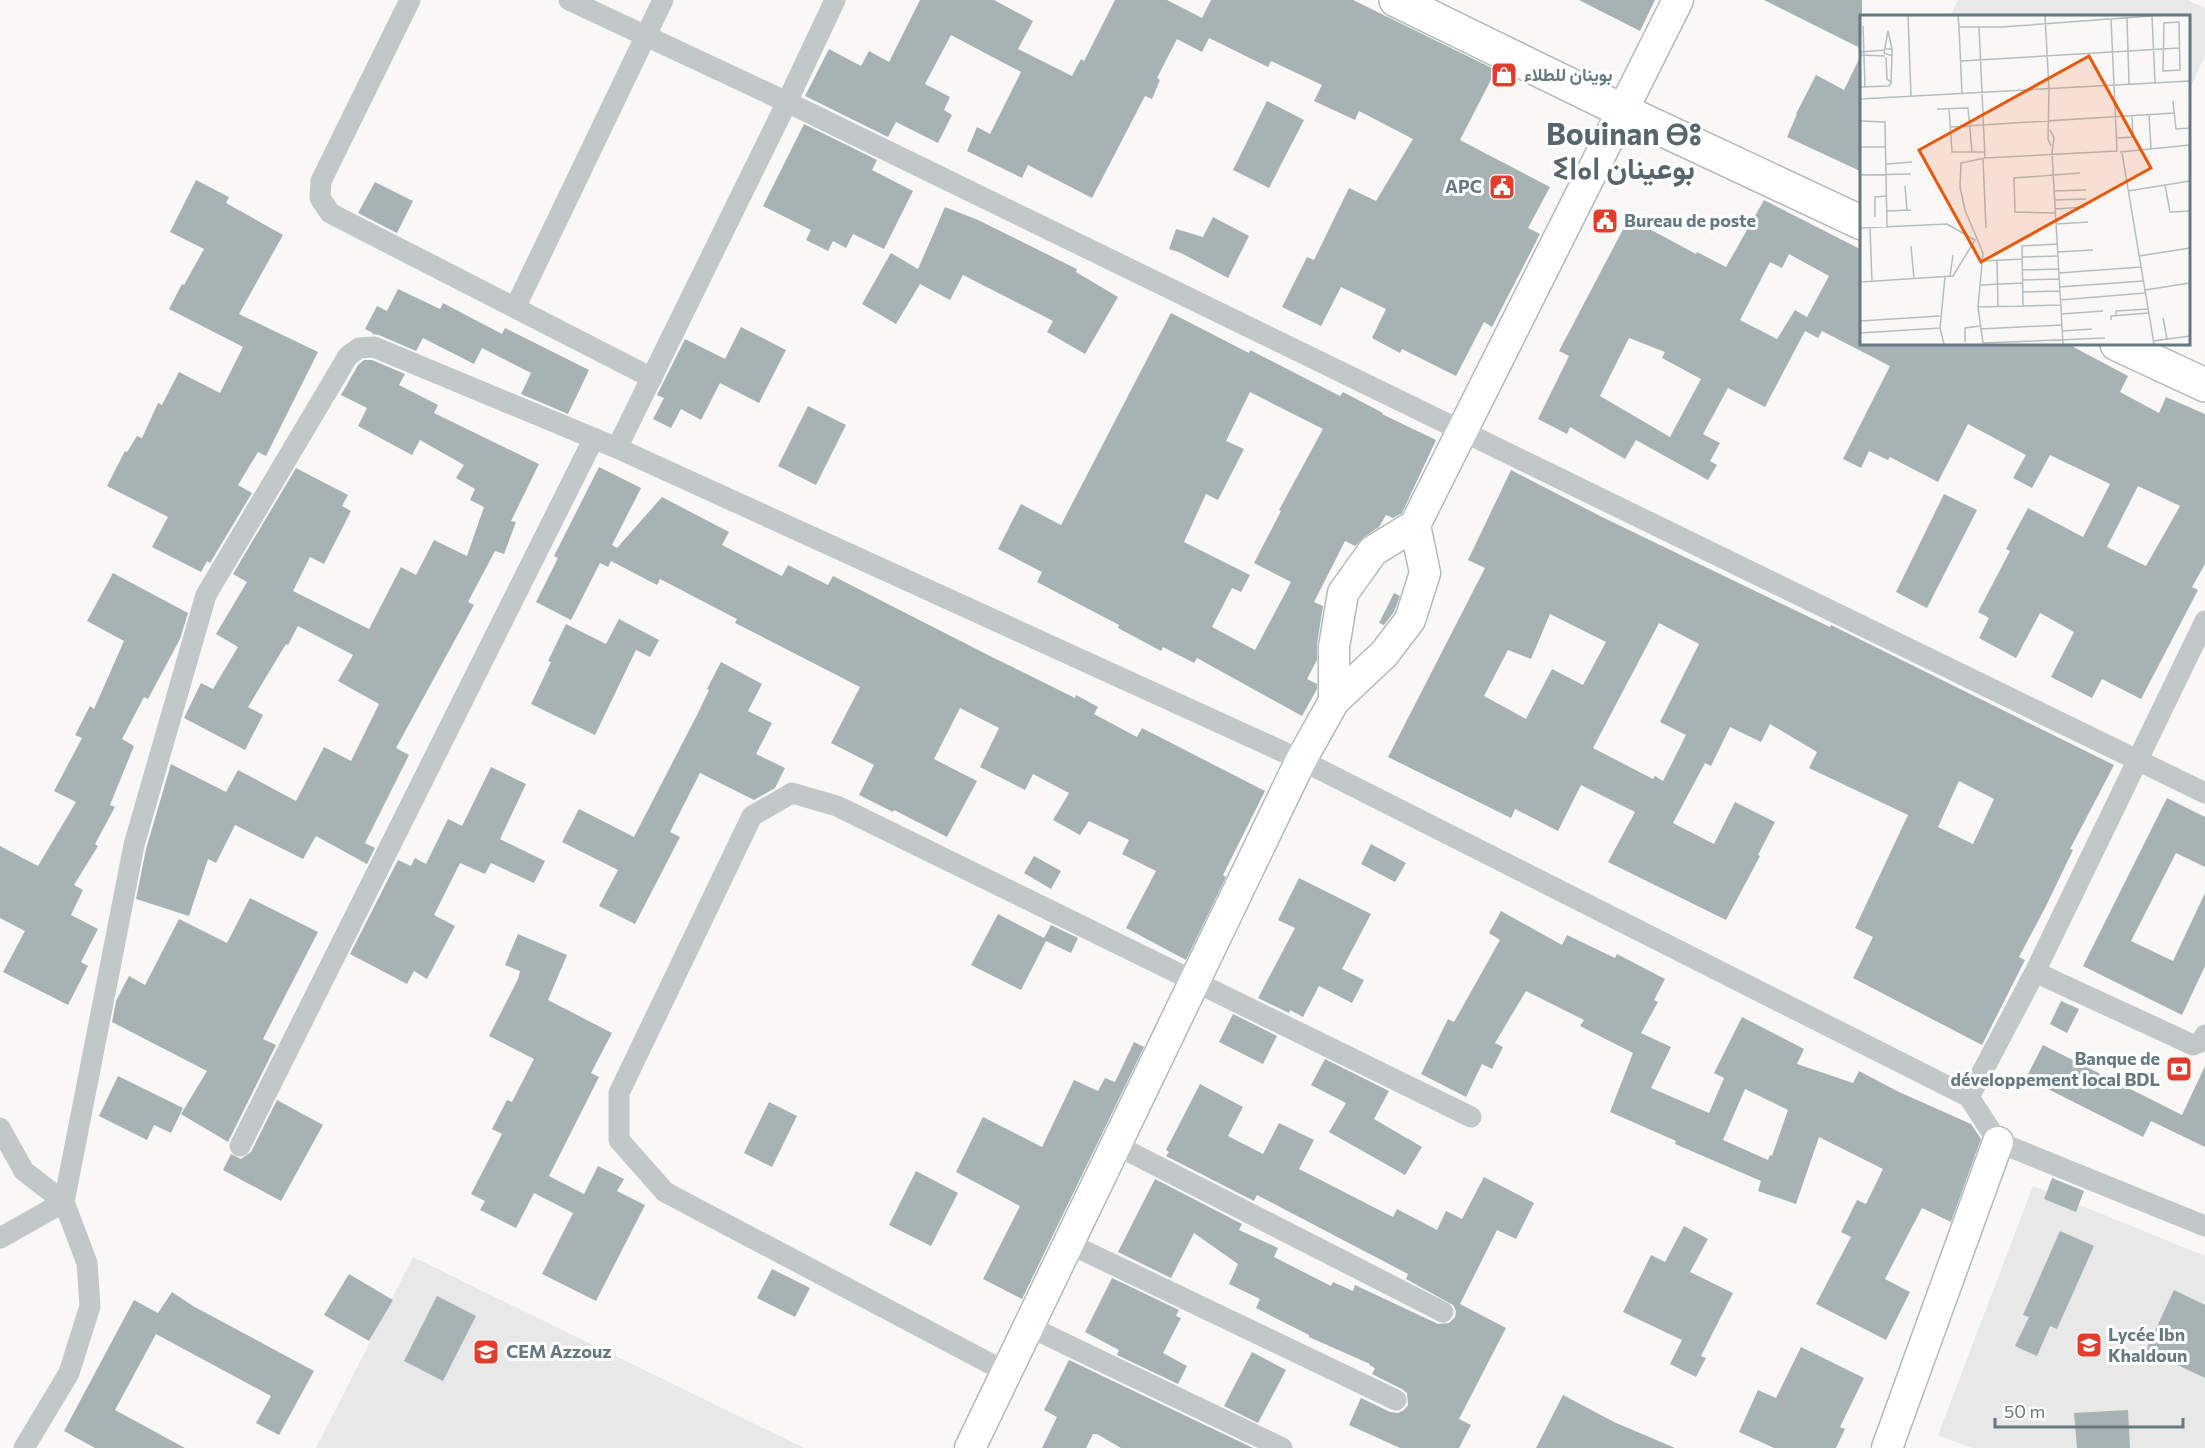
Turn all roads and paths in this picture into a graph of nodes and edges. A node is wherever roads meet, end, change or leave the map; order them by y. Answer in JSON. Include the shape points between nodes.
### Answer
{"nodes":[{"id":1,"x":410,"y":0,"type":"edge"},
{"id":2,"x":569,"y":0,"type":"edge"},
{"id":3,"x":663,"y":0,"type":"edge"},
{"id":4,"x":835,"y":0,"type":"edge"},
{"id":5,"x":1396,"y":0,"type":"edge"},
{"id":6,"x":1678,"y":0,"type":"edge"},
{"id":7,"x":646,"y":37,"type":"junction"},
{"id":8,"x":788,"y":102,"type":"junction"},
{"id":9,"x":1623,"y":111,"type":"junction"},
{"id":10,"x":1860,"y":222,"type":"edge"},
{"id":11,"x":515,"y":308,"type":"junction"},
{"id":12,"x":2118,"y":345,"type":"edge"},
{"id":13,"x":652,"y":378,"type":"junction"},
{"id":14,"x":2205,"y":385,"type":"edge"},
{"id":15,"x":1462,"y":430,"type":"junction"},
{"id":16,"x":594,"y":438,"type":"junction"},
{"id":17,"x":617,"y":448,"type":"junction"},
{"id":18,"x":1415,"y":525,"type":"junction"},
{"id":19,"x":2205,"y":621,"type":"edge"},
{"id":20,"x":1334,"y":701,"type":"junction"},
{"id":21,"x":1301,"y":760,"type":"junction"},
{"id":22,"x":2138,"y":761,"type":"junction"},
{"id":23,"x":2205,"y":793,"type":"edge"},
{"id":24,"x":2035,"y":972,"type":"junction"},
{"id":25,"x":1195,"y":981,"type":"junction"},
{"id":26,"x":2205,"y":1035,"type":"edge"},
{"id":27,"x":1969,"y":1097,"type":"junction"},
{"id":28,"x":1471,"y":1117,"type":"dead end"},
{"id":29,"x":0,"y":1128,"type":"edge"},
{"id":30,"x":1998,"y":1142,"type":"junction"},
{"id":31,"x":1116,"y":1145,"type":"junction"},
{"id":32,"x":240,"y":1146,"type":"dead end"},
{"id":33,"x":64,"y":1202,"type":"junction"},
{"id":34,"x":2205,"y":1226,"type":"edge"},
{"id":35,"x":0,"y":1238,"type":"edge"},
{"id":36,"x":1068,"y":1243,"type":"junction"},
{"id":37,"x":1443,"y":1312,"type":"dead end"},
{"id":38,"x":1028,"y":1326,"type":"junction"},
{"id":39,"x":1006,"y":1372,"type":"junction"},
{"id":40,"x":1396,"y":1400,"type":"dead end"},
{"id":41,"x":28,"y":1447,"type":"edge"},
{"id":42,"x":970,"y":1448,"type":"edge"},
{"id":43,"x":1282,"y":1448,"type":"edge"},
{"id":44,"x":1887,"y":1448,"type":"edge"}],
"edges":[{"from":1,"to":11,"type":"street","via":[[321,181],[320,198],[330,213]]},
{"from":2,"to":7,"type":"street"},
{"from":3,"to":7,"type":"street"},
{"from":4,"to":8,"type":"street"},
{"from":5,"to":9,"type":"main road"},
{"from":6,"to":9,"type":"street"},
{"from":7,"to":8,"type":"street"},
{"from":7,"to":11,"type":"street"},
{"from":8,"to":13,"type":"street"},
{"from":8,"to":15,"type":"street"},
{"from":9,"to":10,"type":"main road"},
{"from":9,"to":15,"type":"street"},
{"from":11,"to":13,"type":"street"},
{"from":12,"to":14,"type":"main road"},
{"from":13,"to":17,"type":"street"},
{"from":15,"to":18,"type":"street"},
{"from":15,"to":22,"type":"street"},
{"from":16,"to":17,"type":"street"},
{"from":16,"to":32,"type":"street"},
{"from":16,"to":33,"type":"street","via":[[374,347],[359,348],[348,356],[206,595],[134,845]]},
{"from":17,"to":21,"type":"street"},
{"from":18,"to":20,"type":"street","via":[[1425,573],[1410,620],[1384,654]]},
{"from":18,"to":20,"type":"street","via":[[1373,550],[1343,593],[1334,647]]},
{"from":19,"to":22,"type":"street"},
{"from":20,"to":21,"type":"street"},
{"from":21,"to":25,"type":"street"},
{"from":21,"to":27,"type":"street"},
{"from":22,"to":23,"type":"street"},
{"from":22,"to":24,"type":"street"},
{"from":24,"to":26,"type":"street","via":[[2193,1044],[2201,1042]]},
{"from":24,"to":27,"type":"street"},
{"from":25,"to":28,"type":"street"},
{"from":25,"to":31,"type":"street"},
{"from":25,"to":39,"type":"street","via":[[837,806],[792,793],[752,816],[619,1093],[619,1140],[665,1191]]},
{"from":27,"to":30,"type":"street"},
{"from":29,"to":33,"type":"street","via":[[24,1171]]},
{"from":30,"to":34,"type":"street"},
{"from":30,"to":44,"type":"street"},
{"from":31,"to":36,"type":"street"},
{"from":31,"to":37,"type":"street"},
{"from":33,"to":35,"type":"street"},
{"from":33,"to":41,"type":"street","via":[[87,1263],[90,1306],[69,1373]]},
{"from":36,"to":38,"type":"street"},
{"from":36,"to":40,"type":"street"},
{"from":38,"to":39,"type":"street"},
{"from":38,"to":43,"type":"street"},
{"from":39,"to":42,"type":"street"}]}
